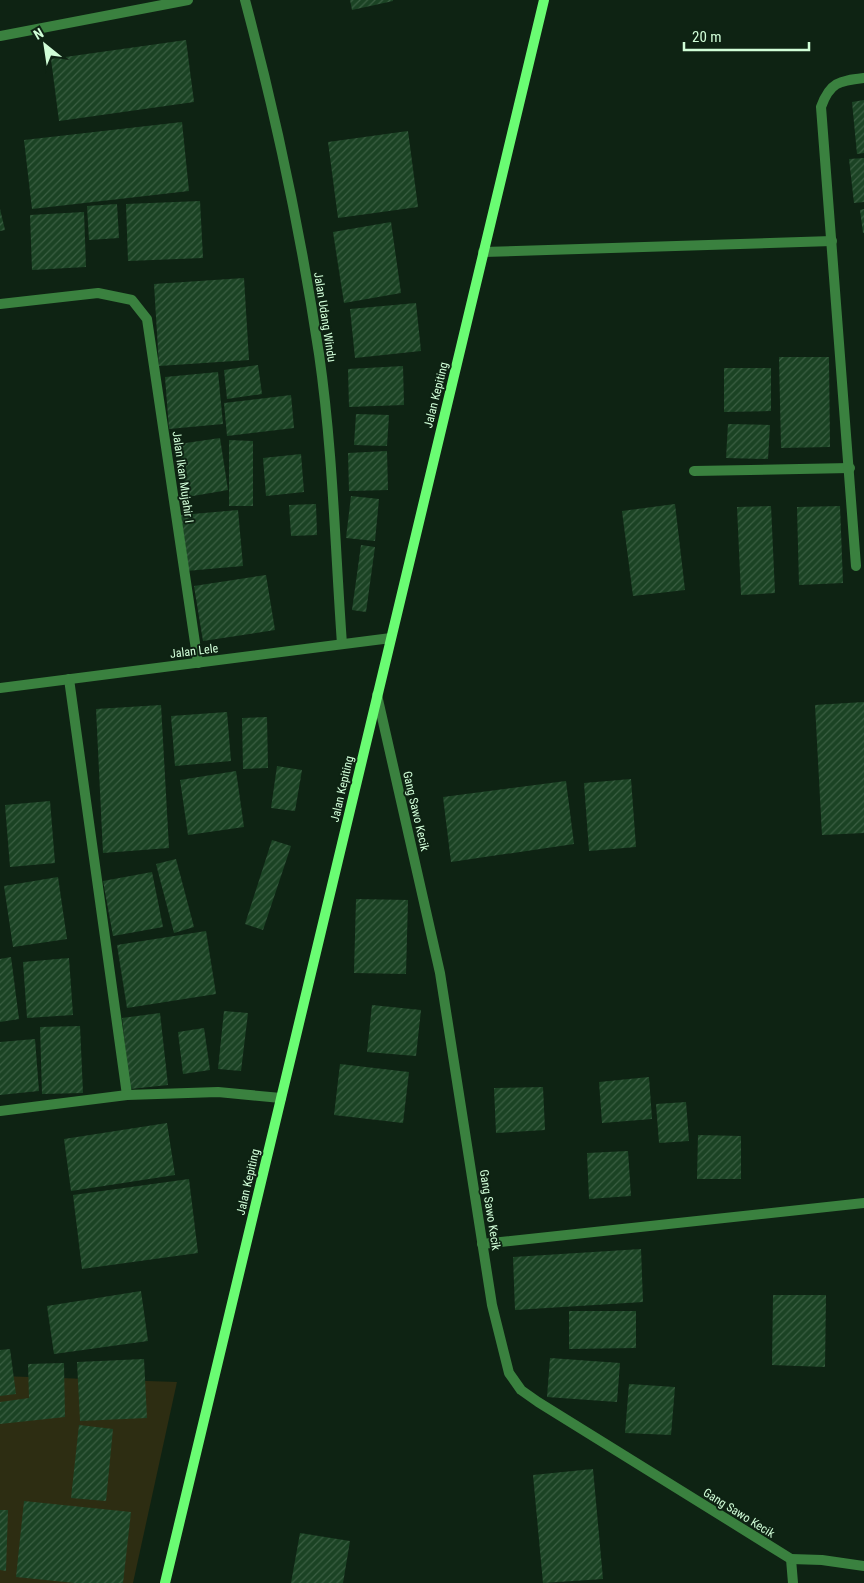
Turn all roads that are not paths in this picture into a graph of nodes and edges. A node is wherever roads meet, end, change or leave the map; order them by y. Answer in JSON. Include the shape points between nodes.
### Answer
{"nodes":[{"id":1,"x":188,"y":0,"type":"edge"},
{"id":2,"x":245,"y":0,"type":"edge"},
{"id":3,"x":544,"y":0,"type":"edge"},
{"id":4,"x":0,"y":36,"type":"edge"},
{"id":5,"x":864,"y":78,"type":"edge"},
{"id":6,"x":832,"y":241,"type":"junction"},
{"id":7,"x":483,"y":252,"type":"junction"},
{"id":8,"x":0,"y":304,"type":"edge"},
{"id":9,"x":850,"y":468,"type":"junction"},
{"id":10,"x":694,"y":471,"type":"dead end"},
{"id":11,"x":856,"y":566,"type":"dead end"},
{"id":12,"x":391,"y":638,"type":"junction"},
{"id":13,"x":342,"y":644,"type":"junction"},
{"id":14,"x":198,"y":663,"type":"junction"},
{"id":15,"x":69,"y":679,"type":"junction"},
{"id":16,"x":0,"y":688,"type":"edge"},
{"id":17,"x":377,"y":694,"type":"junction"},
{"id":18,"x":127,"y":1095,"type":"junction"},
{"id":19,"x":281,"y":1098,"type":"junction"},
{"id":20,"x":0,"y":1111,"type":"edge"},
{"id":21,"x":864,"y":1203,"type":"edge"},
{"id":22,"x":482,"y":1244,"type":"junction"},
{"id":23,"x":791,"y":1559,"type":"junction"},
{"id":24,"x":864,"y":1566,"type":"edge"},
{"id":25,"x":165,"y":1583,"type":"edge"},
{"id":26,"x":793,"y":1583,"type":"edge"}],
"edges":[{"from":1,"to":4,"type":"street"},
{"from":2,"to":13,"type":"street","name":"Jalan Udang Windu","via":[[269,90],[319,355],[336,525]]},
{"from":3,"to":7,"type":"main road","name":"Jalan Kepiting"},
{"from":5,"to":6,"type":"street","via":[[844,81],[829,89],[821,107]]},
{"from":6,"to":7,"type":"street"},
{"from":6,"to":9,"type":"street"},
{"from":7,"to":12,"type":"main road","name":"Jalan Kepiting"},
{"from":8,"to":14,"type":"street","name":"Jalan Ikan Mujahir I","via":[[98,293],[132,300],[147,318]]},
{"from":9,"to":10,"type":"street"},
{"from":9,"to":11,"type":"street"},
{"from":12,"to":13,"type":"street","name":"Jalan Lele"},
{"from":12,"to":17,"type":"main road","name":"Jalan Kepiting"},
{"from":13,"to":14,"type":"street","name":"Jalan Lele"},
{"from":14,"to":15,"type":"street","name":"Jalan Lele"},
{"from":15,"to":16,"type":"street","name":"Jalan Lele"},
{"from":15,"to":18,"type":"street"},
{"from":17,"to":19,"type":"main road","name":"Jalan Kepiting"},
{"from":17,"to":22,"type":"street","name":"Gang Sawo Kecik","via":[[440,973]]},
{"from":18,"to":19,"type":"street","via":[[218,1092]]},
{"from":18,"to":20,"type":"street"},
{"from":19,"to":25,"type":"main road","name":"Jalan Kepiting"},
{"from":21,"to":22,"type":"street"},
{"from":22,"to":23,"type":"street","name":"Gang Sawo Kecik","via":[[492,1305],[509,1373],[521,1390]]},
{"from":23,"to":24,"type":"street"},
{"from":23,"to":26,"type":"street"}]}
